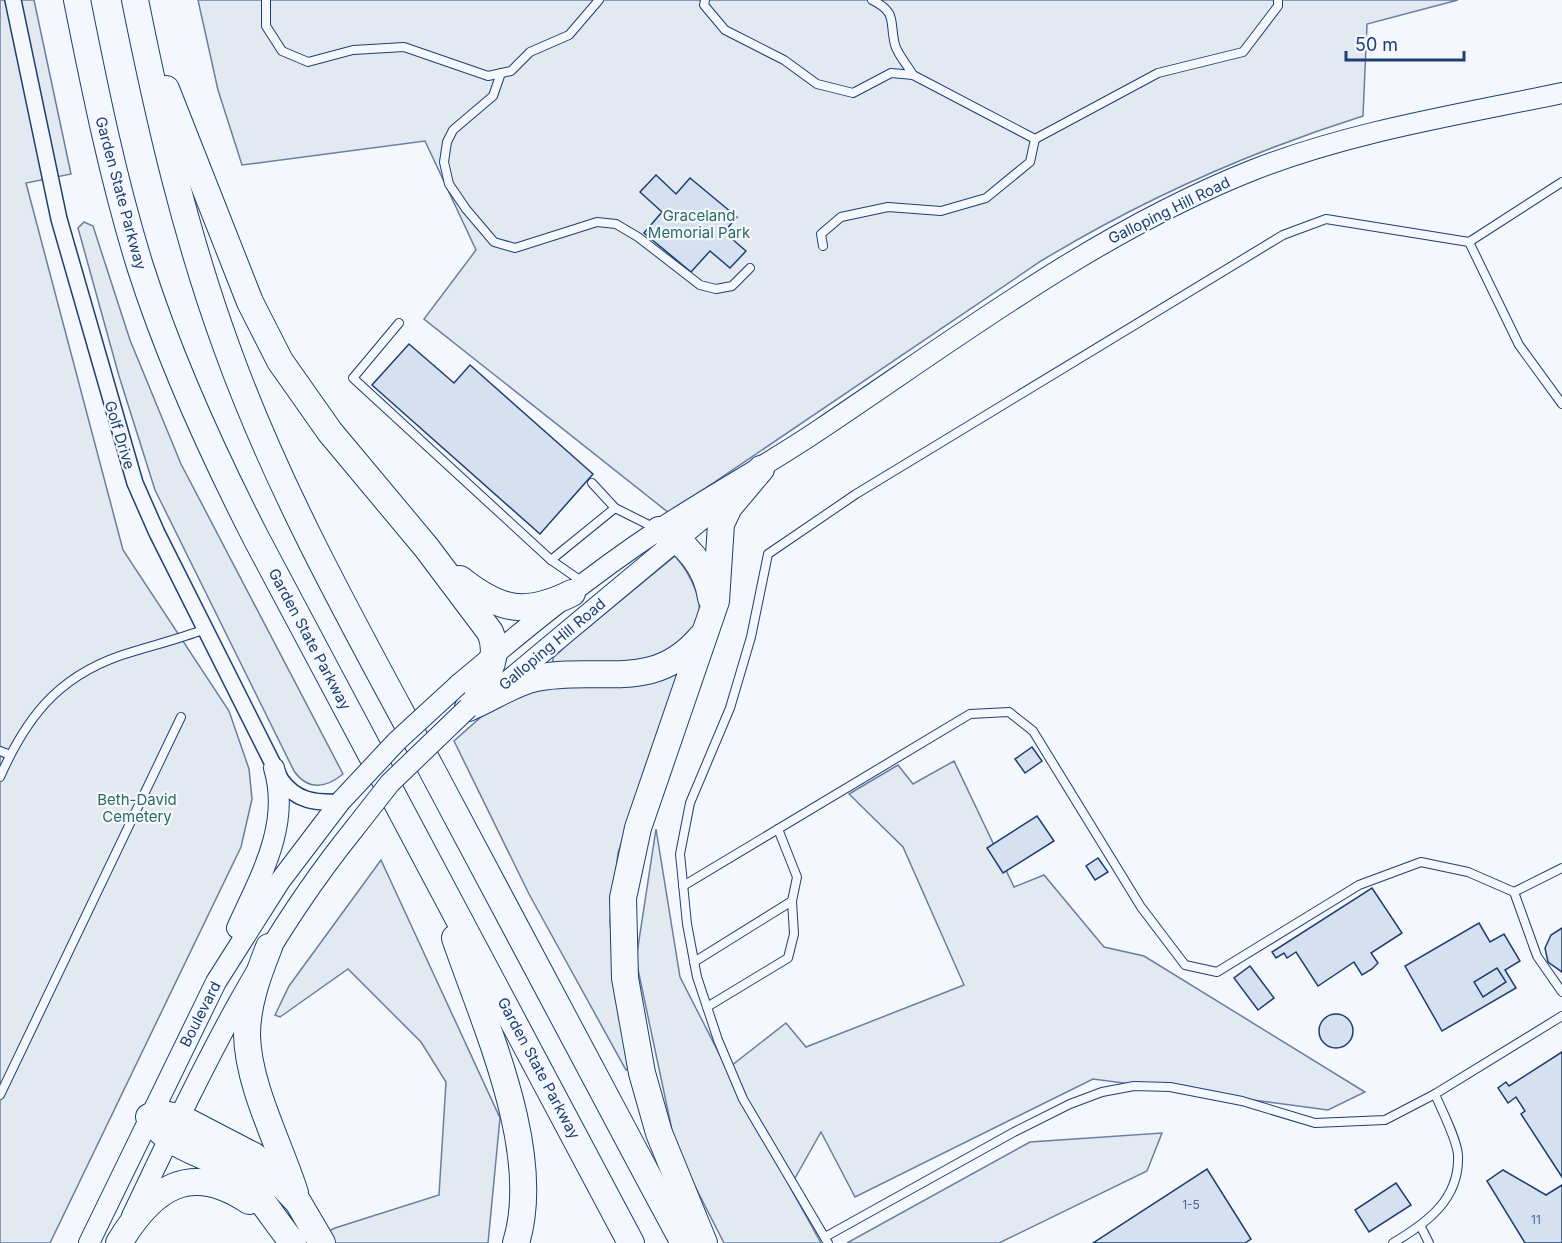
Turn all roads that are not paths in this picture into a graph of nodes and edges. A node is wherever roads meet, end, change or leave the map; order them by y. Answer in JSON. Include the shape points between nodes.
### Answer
{"nodes":[{"id":1,"x":13,"y":0,"type":"edge"},
{"id":2,"x":77,"y":0,"type":"edge"},
{"id":3,"x":135,"y":0,"type":"edge"},
{"id":4,"x":266,"y":0,"type":"edge"},
{"id":5,"x":599,"y":0,"type":"edge"},
{"id":6,"x":705,"y":0,"type":"edge"},
{"id":7,"x":872,"y":0,"type":"edge"},
{"id":8,"x":1278,"y":0,"type":"edge"},
{"id":9,"x":501,"y":74,"type":"junction"},
{"id":10,"x":913,"y":75,"type":"junction"},
{"id":11,"x":1562,"y":93,"type":"edge"},
{"id":12,"x":1035,"y":139,"type":"junction"},
{"id":13,"x":1562,"y":182,"type":"edge"},
{"id":14,"x":1468,"y":242,"type":"junction"},
{"id":15,"x":823,"y":246,"type":"dead end"},
{"id":16,"x":750,"y":268,"type":"dead end"},
{"id":17,"x":399,"y":323,"type":"dead end"},
{"id":18,"x":1562,"y":404,"type":"edge"},
{"id":19,"x":761,"y":470,"type":"junction"},
{"id":20,"x":592,"y":483,"type":"dead end"},
{"id":21,"x":615,"y":508,"type":"junction"},
{"id":22,"x":668,"y":535,"type":"junction"},
{"id":23,"x":426,"y":547,"type":"junction"},
{"id":24,"x":551,"y":560,"type":"junction"},
{"id":25,"x":578,"y":589,"type":"junction"},
{"id":26,"x":710,"y":622,"type":"junction"},
{"id":27,"x":205,"y":630,"type":"junction"},
{"id":28,"x":495,"y":653,"type":"junction"},
{"id":29,"x":463,"y":697,"type":"junction"},
{"id":30,"x":181,"y":717,"type":"dead end"},
{"id":31,"x":0,"y":751,"type":"edge"},
{"id":32,"x":10,"y":755,"type":"junction"},
{"id":33,"x":274,"y":768,"type":"junction"},
{"id":34,"x":0,"y":777,"type":"edge"},
{"id":35,"x":390,"y":783,"type":"junction"},
{"id":36,"x":340,"y":802,"type":"junction"},
{"id":37,"x":354,"y":830,"type":"joint"},
{"id":38,"x":778,"y":830,"type":"junction"},
{"id":39,"x":424,"y":854,"type":"junction"},
{"id":40,"x":1562,"y":868,"type":"edge"},
{"id":41,"x":683,"y":886,"type":"junction"},
{"id":42,"x":1514,"y":892,"type":"junction"},
{"id":43,"x":792,"y":901,"type":"junction"},
{"id":44,"x":269,"y":946,"type":"junction"},
{"id":45,"x":694,"y":962,"type":"junction"},
{"id":46,"x":1562,"y":992,"type":"edge"},
{"id":47,"x":707,"y":1007,"type":"junction"},
{"id":48,"x":201,"y":1009,"type":"junction"},
{"id":49,"x":1562,"y":1016,"type":"edge"},
{"id":50,"x":1435,"y":1094,"type":"junction"},
{"id":51,"x":0,"y":1095,"type":"edge"},
{"id":52,"x":149,"y":1117,"type":"junction"},
{"id":53,"x":174,"y":1127,"type":"junction"},
{"id":54,"x":298,"y":1202,"type":"junction"},
{"id":55,"x":1421,"y":1227,"type":"junction"},
{"id":56,"x":291,"y":1240,"type":"edge"},
{"id":57,"x":826,"y":1240,"type":"edge"},
{"id":58,"x":88,"y":1243,"type":"edge"},
{"id":59,"x":119,"y":1243,"type":"edge"},
{"id":60,"x":321,"y":1243,"type":"edge"},
{"id":61,"x":516,"y":1243,"type":"edge"},
{"id":62,"x":632,"y":1243,"type":"edge"},
{"id":63,"x":684,"y":1243,"type":"edge"},
{"id":64,"x":704,"y":1243,"type":"edge"},
{"id":65,"x":1393,"y":1243,"type":"edge"},
{"id":66,"x":1429,"y":1243,"type":"edge"}],
"edges":[{"from":1,"to":27,"type":"street","name":"Golf Drive","via":[[60,219],[125,451],[145,508]]},
{"from":2,"to":39,"type":"highway","name":"Garden State Parkway","via":[[122,204],[185,390],[256,538]]},
{"from":3,"to":23,"type":"highway","via":[[250,302],[272,347],[330,432]]},
{"from":3,"to":63,"type":"highway","via":[[188,232],[229,354],[266,444],[337,590]]},
{"from":4,"to":9,"type":"lane","via":[[266,26],[282,51],[308,62],[353,50],[404,48],[488,76]]},
{"from":5,"to":9,"type":"lane","via":[[569,35],[530,52],[511,71]]},
{"from":6,"to":10,"type":"lane","via":[[704,5],[725,30],[784,60],[818,84],[853,93],[891,73]]},
{"from":7,"to":10,"type":"lane","via":[[886,7],[893,21],[895,46]]},
{"from":8,"to":12,"type":"lane","via":[[1278,6],[1243,52],[1158,73]]},
{"from":9,"to":16,"type":"lane","via":[[493,96],[453,130],[444,162],[449,184],[494,242],[515,248],[597,222],[616,224],[638,237],[700,285],[716,289],[732,286]]},
{"from":10,"to":12,"type":"lane"},
{"from":11,"to":19,"type":"main road","name":"Galloping Hill Road","via":[[1311,149],[1167,208],[1051,275]]},
{"from":12,"to":15,"type":"lane","via":[[1030,162],[986,198],[942,211],[888,207],[841,217],[821,234]]},
{"from":13,"to":14,"type":"lane"},
{"from":14,"to":18,"type":"lane","via":[[1519,345]]},
{"from":14,"to":41,"type":"lane","via":[[1326,219],[1283,235],[856,494],[768,554],[751,637],[730,708],[690,802],[680,854]]},
{"from":17,"to":24,"type":"lane","via":[[353,378]]},
{"from":19,"to":22,"type":"main road","name":"Galloping Hill Road"},
{"from":19,"to":26,"type":"highway","via":[[729,507],[721,524],[718,587]]},
{"from":20,"to":21,"type":"lane"},
{"from":21,"to":22,"type":"lane"},
{"from":21,"to":24,"type":"lane"},
{"from":22,"to":25,"type":"main road","name":"Galloping Hill Road"},
{"from":22,"to":26,"type":"highway","via":[[690,553],[706,579]]},
{"from":22,"to":29,"type":"main road","name":"Galloping Hill Road","via":[[500,688]]},
{"from":23,"to":25,"type":"highway","via":[[469,586],[505,606],[535,608]]},
{"from":23,"to":28,"type":"highway","via":[[486,626]]},
{"from":24,"to":25,"type":"lane"},
{"from":25,"to":28,"type":"main road","name":"Galloping Hill Road"},
{"from":26,"to":29,"type":"highway","via":[[680,659],[663,668],[538,677]]},
{"from":26,"to":64,"type":"highway","via":[[638,828],[625,883],[622,927],[630,1016],[642,1073],[659,1132]]},
{"from":27,"to":32,"type":"lane","via":[[118,656],[81,673],[44,702]]},
{"from":27,"to":33,"type":"street","name":"Golf Drive"},
{"from":28,"to":29,"type":"highway","via":[[492,669]]},
{"from":29,"to":35,"type":"main road","name":"Galloping Hill Road","bridge":true},
{"from":29,"to":36,"type":"main road","name":"Galloping Hill Road","bridge":true,"via":[[397,741]]},
{"from":30,"to":51,"type":"lane"},
{"from":31,"to":32,"type":"lane"},
{"from":32,"to":34,"type":"lane"},
{"from":33,"to":36,"type":"street","name":"Golf Drive","via":[[286,788],[299,798]]},
{"from":33,"to":48,"type":"main road","via":[[280,804],[275,837]]},
{"from":35,"to":36,"type":"main road","bridge":true},
{"from":35,"to":37,"type":"main road","name":"Galloping Hill Road","bridge":true},
{"from":36,"to":48,"type":"main road","name":"Boulevard","via":[[263,906]]},
{"from":37,"to":44,"type":"main road","name":"Boulevard"},
{"from":38,"to":41,"type":"lane"},
{"from":38,"to":42,"type":"lane","via":[[970,714],[1009,712],[1033,731],[1141,907],[1185,965],[1216,972],[1359,885],[1421,862],[1468,872]]},
{"from":38,"to":43,"type":"lane","via":[[797,877]]},
{"from":39,"to":61,"type":"highway","via":[[517,1130],[525,1186]]},
{"from":39,"to":62,"type":"highway","name":"Garden State Parkway"},
{"from":40,"to":42,"type":"lane"},
{"from":41,"to":45,"type":"lane"},
{"from":42,"to":46,"type":"lane","via":[[1537,956]]},
{"from":43,"to":45,"type":"lane"},
{"from":43,"to":47,"type":"lane","via":[[794,934],[788,958]]},
{"from":44,"to":53,"type":"main road","name":"Boulevard","via":[[225,1023]]},
{"from":44,"to":54,"type":"highway","via":[[251,1002],[248,1046],[257,1084]]},
{"from":45,"to":47,"type":"lane"},
{"from":47,"to":57,"type":"lane","via":[[743,1099]]},
{"from":48,"to":52,"type":"main road","name":"Boulevard"},
{"from":49,"to":50,"type":"lane"},
{"from":50,"to":55,"type":"lane","via":[[1458,1154],[1451,1193]]},
{"from":50,"to":57,"type":"lane","via":[[1385,1120],[1358,1123],[1315,1122],[1242,1101],[1170,1087],[1134,1086],[1102,1092],[1024,1128]]},
{"from":52,"to":53,"type":"highway"},
{"from":52,"to":58,"type":"main road","name":"Boulevard"},
{"from":53,"to":54,"type":"highway","via":[[254,1156]]},
{"from":53,"to":56,"type":"highway","via":[[239,1177]]},
{"from":53,"to":59,"type":"main road","name":"Boulevard"},
{"from":54,"to":60,"type":"highway"},
{"from":55,"to":65,"type":"lane"},
{"from":55,"to":66,"type":"lane"},
{"from":56,"to":59,"type":"highway","via":[[239,1194],[201,1181],[173,1186],[155,1197],[136,1216]]}]}
